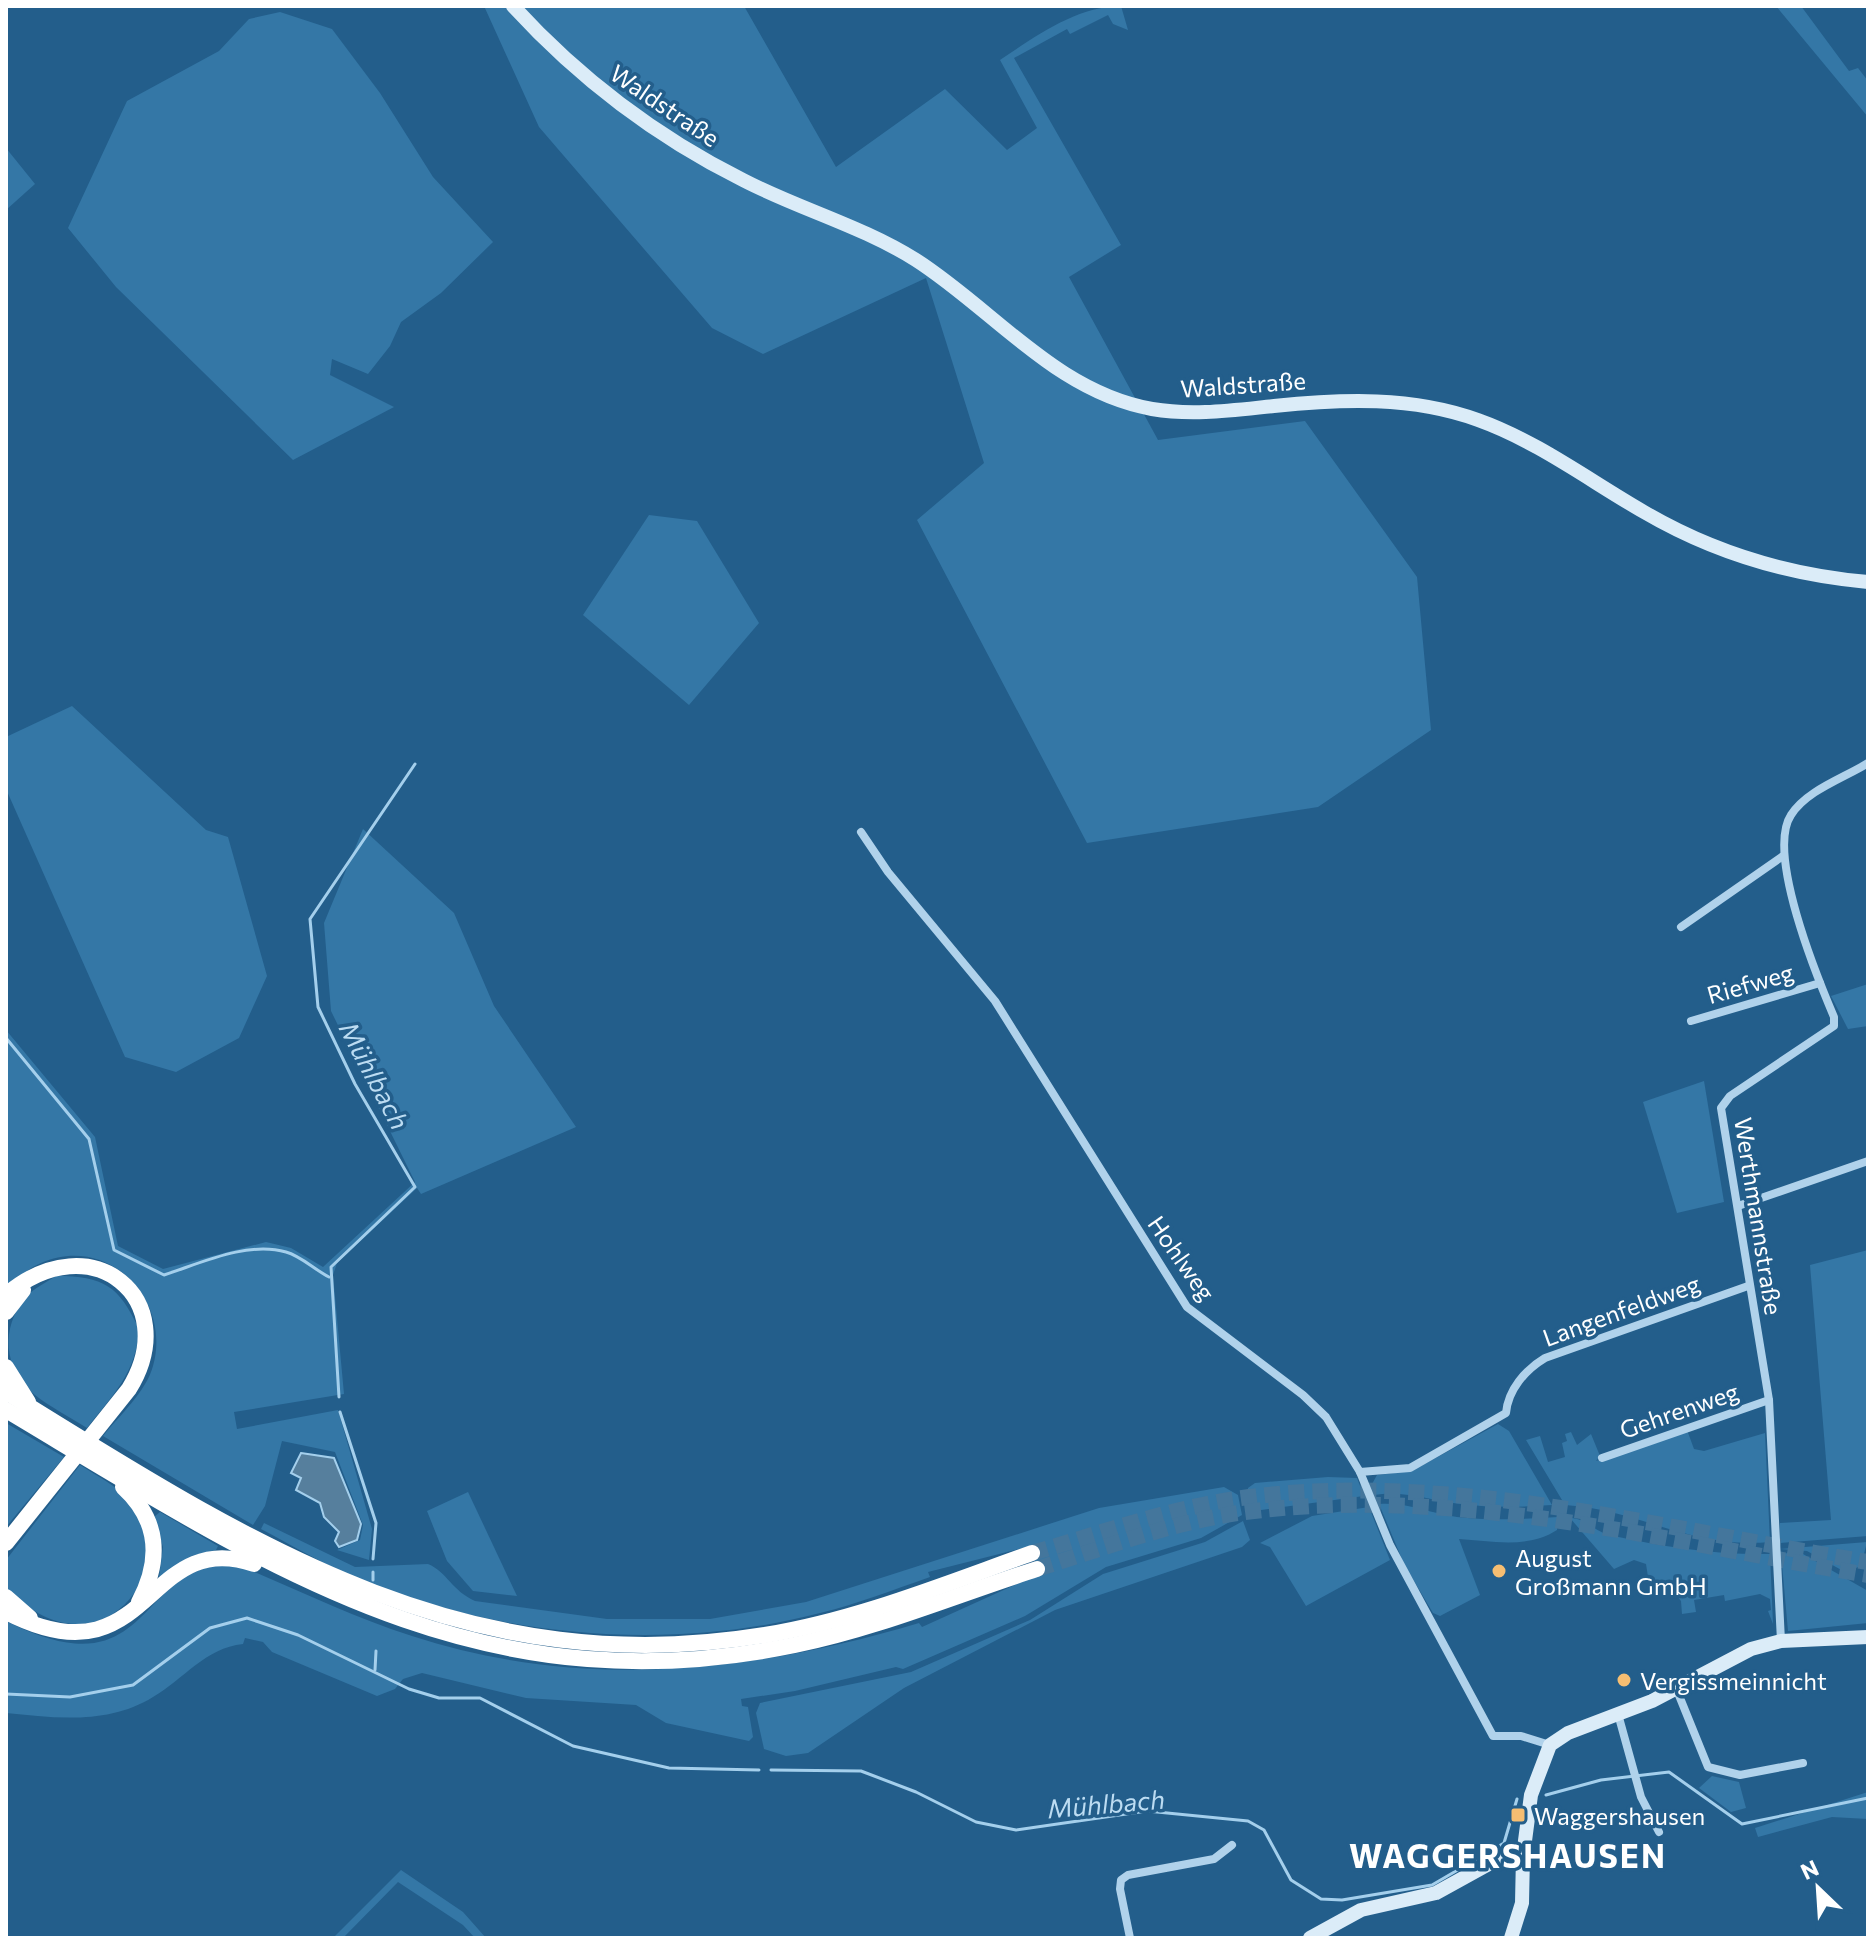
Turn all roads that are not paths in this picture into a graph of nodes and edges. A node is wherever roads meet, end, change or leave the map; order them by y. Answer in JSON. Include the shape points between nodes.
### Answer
{"nodes":[{"id":1,"x":513,"y":6,"type":"edge"},
{"id":2,"x":1868,"y":582,"type":"edge"},
{"id":3,"x":1868,"y":763,"type":"edge"},
{"id":4,"x":861,"y":832,"type":"dead end"},
{"id":5,"x":1783,"y":856,"type":"junction"},
{"id":6,"x":1681,"y":927,"type":"dead end"},
{"id":7,"x":1820,"y":983,"type":"junction"},
{"id":8,"x":1691,"y":1021,"type":"dead end"},
{"id":9,"x":1868,"y":1161,"type":"edge"},
{"id":10,"x":1738,"y":1206,"type":"junction"},
{"id":11,"x":45,"y":1270,"type":"junction"},
{"id":12,"x":1748,"y":1286,"type":"junction"},
{"id":13,"x":6,"y":1295,"type":"edge"},
{"id":14,"x":6,"y":1312,"type":"edge"},
{"id":15,"x":6,"y":1367,"type":"edge"},
{"id":16,"x":6,"y":1392,"type":"edge"},
{"id":17,"x":1769,"y":1400,"type":"junction"},
{"id":18,"x":6,"y":1410,"type":"edge"},
{"id":19,"x":34,"y":1410,"type":"junction"},
{"id":20,"x":1602,"y":1458,"type":"dead end"},
{"id":21,"x":104,"y":1469,"type":"junction"},
{"id":22,"x":1360,"y":1472,"type":"junction"},
{"id":23,"x":6,"y":1543,"type":"edge"},
{"id":24,"x":301,"y":1580,"type":"junction"},
{"id":25,"x":6,"y":1597,"type":"edge"},
{"id":26,"x":136,"y":1608,"type":"junction"},
{"id":27,"x":6,"y":1612,"type":"edge"},
{"id":28,"x":34,"y":1622,"type":"junction"},
{"id":29,"x":1868,"y":1637,"type":"edge"},
{"id":30,"x":1781,"y":1641,"type":"junction"},
{"id":31,"x":1676,"y":1688,"type":"junction"},
{"id":32,"x":1618,"y":1714,"type":"junction"},
{"id":33,"x":1550,"y":1745,"type":"junction"},
{"id":34,"x":1803,"y":1763,"type":"dead end"},
{"id":35,"x":1659,"y":1832,"type":"dead end"},
{"id":36,"x":1232,"y":1845,"type":"dead end"},
{"id":37,"x":1523,"y":1856,"type":"junction"},
{"id":38,"x":1130,"y":1938,"type":"edge"},
{"id":39,"x":1310,"y":1938,"type":"edge"},
{"id":40,"x":1511,"y":1938,"type":"edge"}],
"edges":[{"from":1,"to":2,"type":"street","name":"Waldstraße","via":[[594,84],[657,131],[744,181],[915,260],[1037,355],[1119,401],[1185,413],[1363,400],[1447,411],[1531,445],[1706,544],[1784,569]]},
{"from":3,"to":5,"type":"street","name":"Werthmannstraße","via":[[1790,816]]},
{"from":4,"to":22,"type":"street","name":"Hohlweg","via":[[995,1001],[1187,1307],[1317,1407]]},
{"from":5,"to":6,"type":"street"},
{"from":5,"to":7,"type":"street","name":"Werthmannstraße"},
{"from":7,"to":8,"type":"street","name":"Riefweg"},
{"from":7,"to":10,"type":"street","name":"Werthmannstraße","via":[[1834,1026],[1730,1096],[1721,1108]]},
{"from":9,"to":10,"type":"street"},
{"from":10,"to":12,"type":"street","name":"Werthmannstraße"},
{"from":11,"to":13,"type":"highway"},
{"from":11,"to":14,"type":"highway"},
{"from":11,"to":23,"type":"highway","via":[[60,1265],[98,1267],[124,1286],[143,1319],[145,1354],[139,1372],[106,1419]]},
{"from":12,"to":17,"type":"street","name":"Werthmannstraße"},
{"from":12,"to":22,"type":"street","name":"Langenfeldweg","via":[[1545,1358],[1529,1367],[1512,1391],[1506,1413],[1410,1468]]},
{"from":15,"to":19,"type":"highway"},
{"from":16,"to":19,"type":"highway"},
{"from":17,"to":20,"type":"street","name":"Gehrenweg"},
{"from":17,"to":30,"type":"street","name":"Werthmannstraße"},
{"from":18,"to":21,"type":"highway"},
{"from":19,"to":24,"type":"highway","via":[[330,1576],[425,1612],[532,1636],[649,1645],[766,1635],[1034,1561],[822,1639],[670,1660],[587,1659],[481,1643],[379,1613]]},
{"from":21,"to":24,"type":"highway"},
{"from":21,"to":26,"type":"highway","via":[[135,1498],[155,1538],[152,1575]]},
{"from":22,"to":33,"type":"street","name":"Hohlweg","via":[[1390,1545],[1493,1736],[1521,1736]]},
{"from":24,"to":26,"type":"highway","via":[[233,1558],[210,1559],[181,1569]]},
{"from":25,"to":28,"type":"highway"},
{"from":26,"to":28,"type":"highway","via":[[91,1633],[66,1634]]},
{"from":27,"to":28,"type":"highway"},
{"from":29,"to":30,"type":"street"},
{"from":30,"to":31,"type":"street","via":[[1726,1659]]},
{"from":31,"to":32,"type":"street"},
{"from":31,"to":34,"type":"street","via":[[1708,1767],[1740,1775]]},
{"from":32,"to":33,"type":"street"},
{"from":32,"to":35,"type":"street","via":[[1637,1782]]},
{"from":33,"to":37,"type":"street","via":[[1531,1795]]},
{"from":36,"to":38,"type":"street","via":[[1214,1859],[1121,1880]]},
{"from":37,"to":39,"type":"street","via":[[1494,1861],[1436,1893],[1361,1910]]},
{"from":37,"to":40,"type":"street","via":[[1522,1903]]}]}
